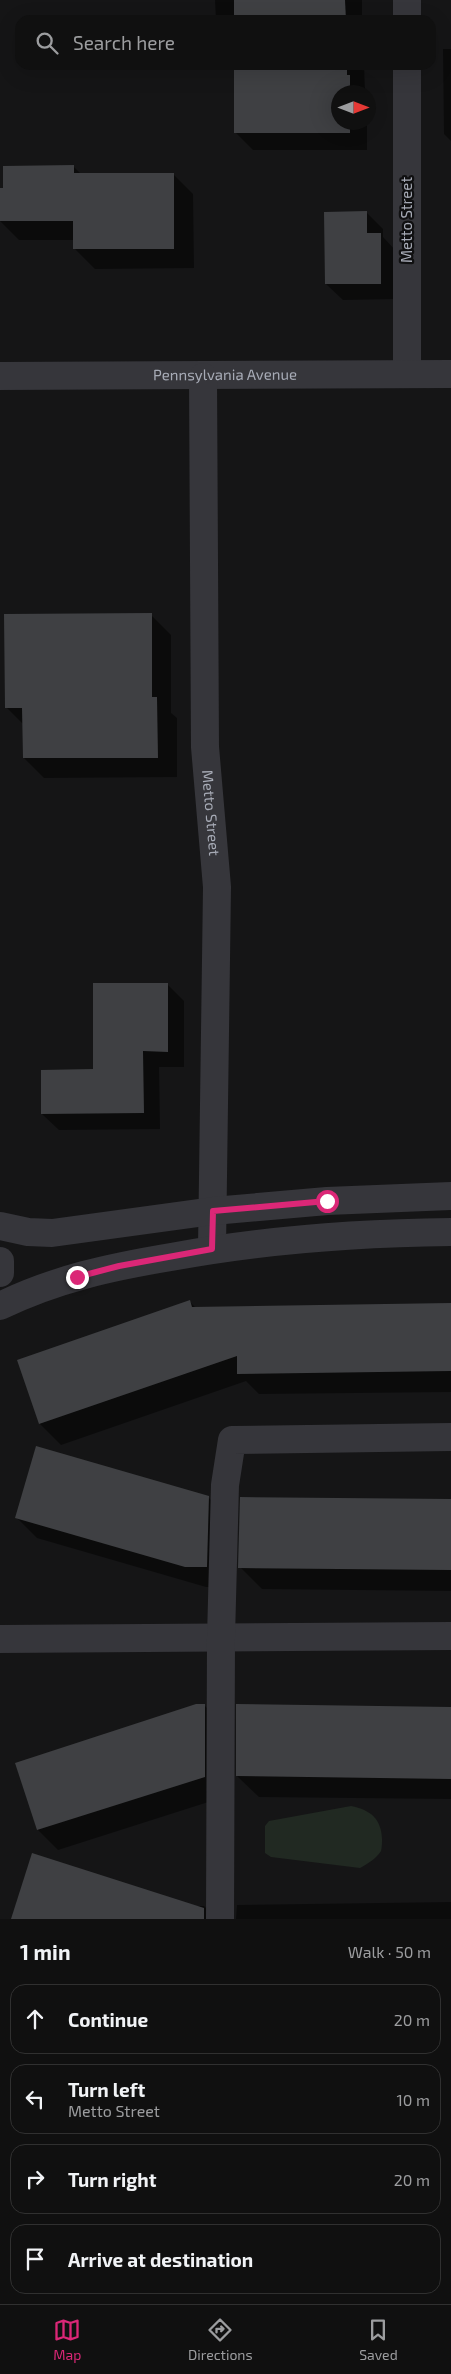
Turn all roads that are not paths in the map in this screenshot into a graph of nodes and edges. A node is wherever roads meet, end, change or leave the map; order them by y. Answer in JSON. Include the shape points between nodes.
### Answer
{"nodes":[{"id":1,"x":407,"y":0,"type":"edge"},
{"id":2,"x":407,"y":15,"type":"edge"},
{"id":3,"x":407,"y":70,"type":"edge"},
{"id":4,"x":407,"y":374,"type":"junction"},
{"id":5,"x":451,"y":374,"type":"edge"},
{"id":6,"x":0,"y":376,"type":"edge"},
{"id":7,"x":203,"y":377,"type":"junction"},
{"id":8,"x":451,"y":1196,"type":"edge"},
{"id":9,"x":213,"y":1211,"type":"junction"},
{"id":10,"x":0,"y":1226,"type":"edge"},
{"id":11,"x":451,"y":1232,"type":"edge"},
{"id":12,"x":212,"y":1249,"type":"junction"},
{"id":13,"x":0,"y":1261,"type":"edge"},
{"id":14,"x":0,"y":1273,"type":"edge"},
{"id":15,"x":0,"y":1306,"type":"edge"},
{"id":16,"x":451,"y":1437,"type":"edge"},
{"id":17,"x":451,"y":1636,"type":"edge"},
{"id":18,"x":221,"y":1638,"type":"junction"},
{"id":19,"x":0,"y":1639,"type":"edge"},
{"id":20,"x":220,"y":1919,"type":"edge"}],
"edges":[{"from":1,"to":2,"type":"street"},
{"from":3,"to":4,"type":"street","name":"Metto Street"},
{"from":4,"to":5,"type":"street","name":"Pennsylvania Avenue"},
{"from":4,"to":7,"type":"street","name":"Pennsylvania Avenue"},
{"from":6,"to":7,"type":"street","name":"Pennsylvania Avenue"},
{"from":7,"to":9,"type":"street","name":"Metto Street","via":[[205,747],[217,887]]},
{"from":8,"to":9,"type":"street","via":[[327,1201]]},
{"from":9,"to":10,"type":"street","via":[[52,1233]]},
{"from":9,"to":12,"type":"street","name":"Metto Street"},
{"from":11,"to":12,"type":"street","via":[[340,1236]]},
{"from":12,"to":15,"type":"street","via":[[58,1281]]},
{"from":13,"to":14,"type":"street"},
{"from":16,"to":18,"type":"street","via":[[232,1440],[225,1485]]},
{"from":17,"to":18,"type":"street"},
{"from":18,"to":19,"type":"street"},
{"from":18,"to":20,"type":"street"}]}
